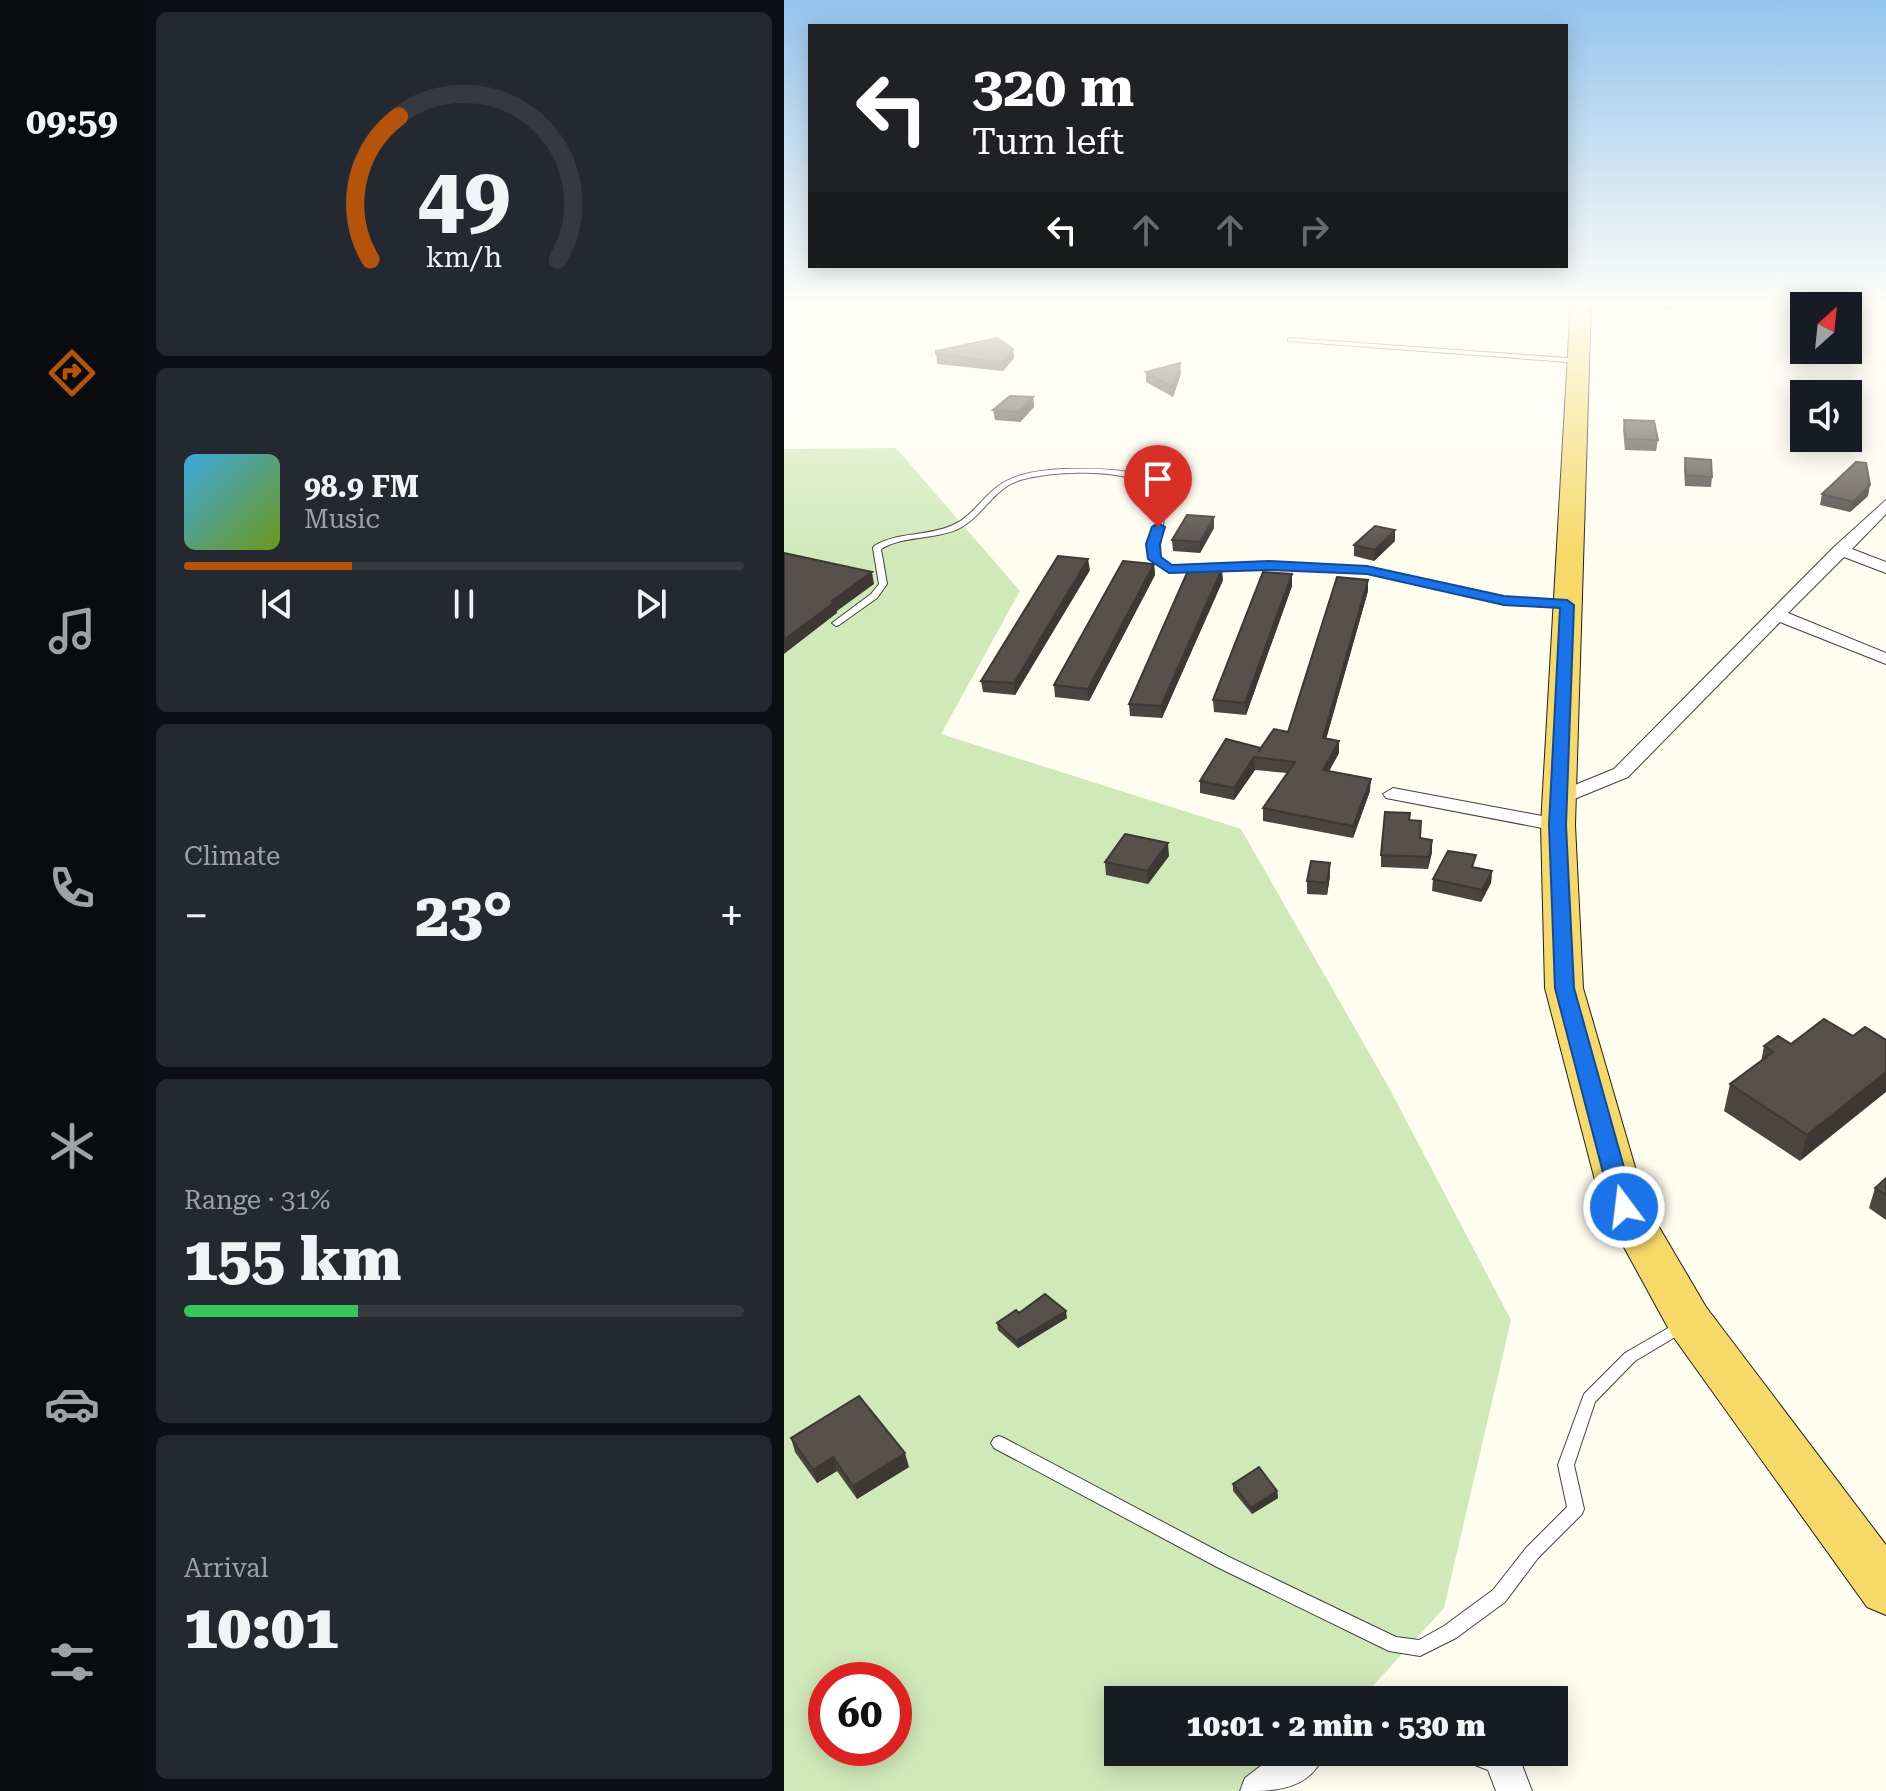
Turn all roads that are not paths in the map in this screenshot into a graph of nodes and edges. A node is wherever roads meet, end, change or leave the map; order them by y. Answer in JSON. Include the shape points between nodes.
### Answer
{"nodes":[{"id":1,"x":1580,"y":385,"type":"edge"},
{"id":2,"x":1886,"y":505,"type":"edge"},
{"id":3,"x":1840,"y":550,"type":"junction"},
{"id":4,"x":1886,"y":568,"type":"edge"},
{"id":5,"x":1567,"y":605,"type":"junction"},
{"id":6,"x":1777,"y":615,"type":"junction"},
{"id":7,"x":836,"y":623,"type":"dead end"},
{"id":8,"x":1886,"y":659,"type":"edge"},
{"id":9,"x":1393,"y":794,"type":"dead end"},
{"id":10,"x":1559,"y":811,"type":"junction"},
{"id":11,"x":1689,"y":1321,"type":"junction"},
{"id":12,"x":999,"y":1443,"type":"dead end"},
{"id":13,"x":1886,"y":1589,"type":"edge"},
{"id":14,"x":1290,"y":1766,"type":"edge"},
{"id":15,"x":1504,"y":1766,"type":"edge"},
{"id":16,"x":1258,"y":1791,"type":"edge"},
{"id":17,"x":1514,"y":1791,"type":"edge"}],
"edges":[{"from":1,"to":5,"type":"main road"},
{"from":2,"to":3,"type":"street"},
{"from":3,"to":4,"type":"street"},
{"from":3,"to":6,"type":"street"},
{"from":5,"to":7,"type":"lane","via":[[1504,601],[1367,570],[1169,569],[1154,559],[1163,510],[1157,487],[1143,477],[1116,472],[1035,473],[1010,480],[953,528],[888,540],[877,548],[883,584]]},
{"from":5,"to":10,"type":"main road"},
{"from":6,"to":8,"type":"street"},
{"from":6,"to":10,"type":"street","via":[[1621,773]]},
{"from":9,"to":10,"type":"street"},
{"from":10,"to":11,"type":"main road","via":[[1564,988],[1624,1207]]},
{"from":11,"to":12,"type":"lane","via":[[1630,1357],[1589,1399],[1566,1465],[1576,1509],[1499,1596],[1420,1648],[1395,1645],[1335,1618]]},
{"from":11,"to":13,"type":"main road"},
{"from":14,"to":16,"type":"street"},
{"from":15,"to":17,"type":"street"}]}
